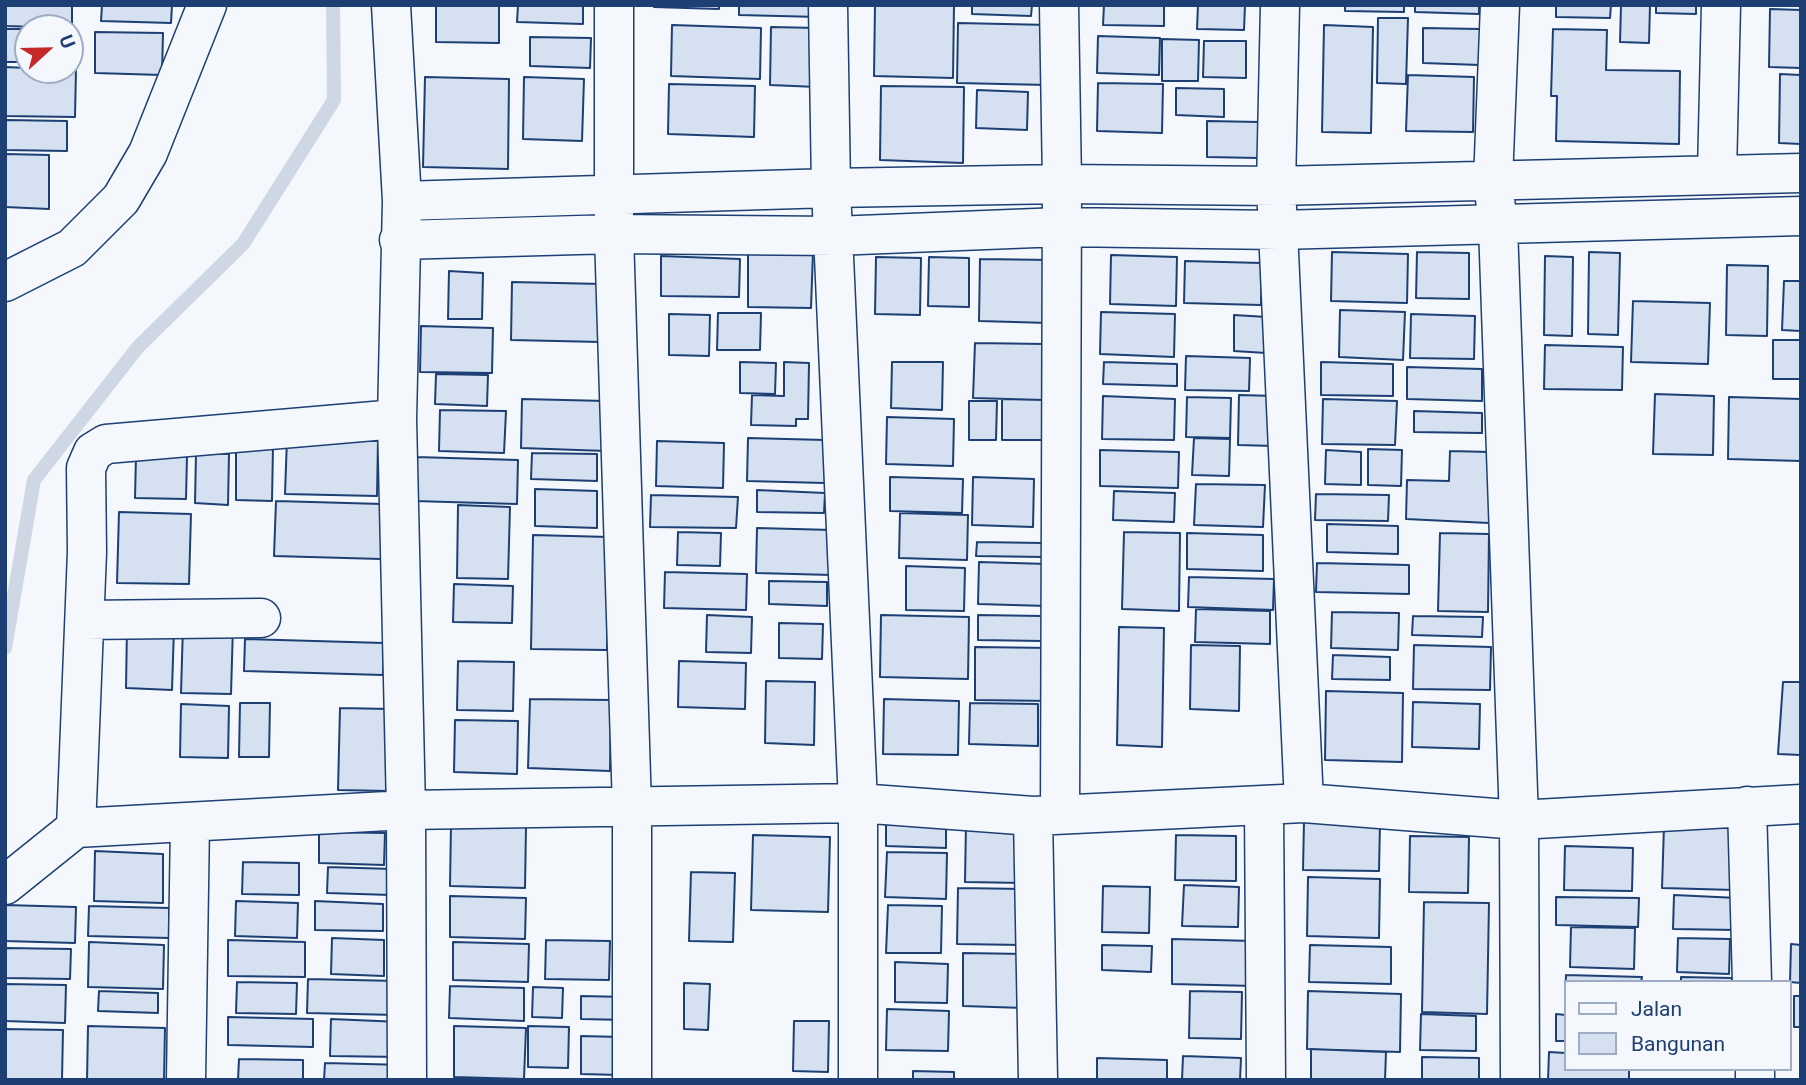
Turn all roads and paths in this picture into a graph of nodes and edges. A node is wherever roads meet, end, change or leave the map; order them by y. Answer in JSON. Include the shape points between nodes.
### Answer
{"nodes":[{"id":1,"x":207,"y":5,"type":"edge"},
{"id":2,"x":391,"y":5,"type":"edge"},
{"id":3,"x":614,"y":5,"type":"edge"},
{"id":4,"x":828,"y":5,"type":"edge"},
{"id":5,"x":1059,"y":5,"type":"edge"},
{"id":6,"x":1280,"y":5,"type":"edge"},
{"id":7,"x":1500,"y":5,"type":"edge"},
{"id":8,"x":1721,"y":5,"type":"edge"},
{"id":9,"x":1717,"y":173,"type":"junction"},
{"id":10,"x":1801,"y":173,"type":"edge"},
{"id":11,"x":1493,"y":181,"type":"junction"},
{"id":12,"x":1062,"y":184,"type":"junction"},
{"id":13,"x":1276,"y":186,"type":"junction"},
{"id":14,"x":831,"y":188,"type":"junction"},
{"id":15,"x":616,"y":194,"type":"junction"},
{"id":16,"x":402,"y":201,"type":"junction"},
{"id":17,"x":1801,"y":216,"type":"edge"},
{"id":18,"x":1498,"y":226,"type":"junction"},
{"id":19,"x":1061,"y":227,"type":"junction"},
{"id":20,"x":1278,"y":230,"type":"junction"},
{"id":21,"x":614,"y":234,"type":"junction"},
{"id":22,"x":834,"y":236,"type":"junction"},
{"id":23,"x":399,"y":240,"type":"junction"},
{"id":24,"x":5,"y":282,"type":"edge"},
{"id":25,"x":397,"y":419,"type":"junction"},
{"id":26,"x":261,"y":618,"type":"dead end"},
{"id":27,"x":85,"y":621,"type":"junction"},
{"id":28,"x":858,"y":803,"type":"junction"},
{"id":29,"x":1304,"y":803,"type":"junction"},
{"id":30,"x":1801,"y":804,"type":"edge"},
{"id":31,"x":1747,"y":806,"type":"junction"},
{"id":32,"x":632,"y":808,"type":"junction"},
{"id":33,"x":1264,"y":808,"type":"junction"},
{"id":34,"x":405,"y":810,"type":"junction"},
{"id":35,"x":1047,"y":815,"type":"junction"},
{"id":36,"x":1519,"y":820,"type":"junction"},
{"id":37,"x":190,"y":822,"type":"junction"},
{"id":38,"x":76,"y":828,"type":"junction"},
{"id":39,"x":5,"y":885,"type":"edge"},
{"id":40,"x":1752,"y":980,"type":"edge"},
{"id":41,"x":186,"y":1080,"type":"edge"},
{"id":42,"x":407,"y":1080,"type":"edge"},
{"id":43,"x":632,"y":1080,"type":"edge"},
{"id":44,"x":858,"y":1080,"type":"edge"},
{"id":45,"x":1038,"y":1080,"type":"edge"},
{"id":46,"x":1266,"y":1080,"type":"edge"},
{"id":47,"x":1520,"y":1080,"type":"edge"}],
"edges":[{"from":1,"to":24,"type":"street","via":[[148,153],[121,199],[72,248]]},
{"from":2,"to":16,"type":"street"},
{"from":3,"to":15,"type":"street"},
{"from":4,"to":14,"type":"street"},
{"from":5,"to":12,"type":"street"},
{"from":6,"to":13,"type":"street"},
{"from":7,"to":11,"type":"street"},
{"from":8,"to":9,"type":"street"},
{"from":9,"to":10,"type":"street"},
{"from":9,"to":11,"type":"street"},
{"from":11,"to":13,"type":"street"},
{"from":11,"to":18,"type":"street"},
{"from":12,"to":13,"type":"street"},
{"from":12,"to":14,"type":"street"},
{"from":12,"to":19,"type":"street"},
{"from":13,"to":20,"type":"street"},
{"from":14,"to":15,"type":"street"},
{"from":14,"to":22,"type":"street"},
{"from":15,"to":16,"type":"street"},
{"from":15,"to":21,"type":"street"},
{"from":16,"to":23,"type":"street"},
{"from":17,"to":18,"type":"street"},
{"from":18,"to":20,"type":"street"},
{"from":18,"to":36,"type":"street"},
{"from":19,"to":20,"type":"street"},
{"from":19,"to":22,"type":"street"},
{"from":19,"to":35,"type":"street"},
{"from":20,"to":29,"type":"street"},
{"from":21,"to":22,"type":"street"},
{"from":21,"to":23,"type":"street"},
{"from":21,"to":32,"type":"street"},
{"from":22,"to":28,"type":"street"},
{"from":23,"to":25,"type":"street"},
{"from":25,"to":27,"type":"street","via":[[106,444],[93,452],[86,468]]},
{"from":25,"to":34,"type":"street"},
{"from":26,"to":27,"type":"street"},
{"from":27,"to":38,"type":"street"},
{"from":28,"to":32,"type":"street"},
{"from":28,"to":35,"type":"street"},
{"from":28,"to":44,"type":"street"},
{"from":29,"to":33,"type":"street"},
{"from":29,"to":36,"type":"street"},
{"from":30,"to":31,"type":"street"},
{"from":31,"to":36,"type":"street"},
{"from":31,"to":40,"type":"street"},
{"from":32,"to":34,"type":"street"},
{"from":32,"to":43,"type":"street"},
{"from":33,"to":35,"type":"street"},
{"from":33,"to":46,"type":"street"},
{"from":34,"to":37,"type":"street"},
{"from":34,"to":42,"type":"street"},
{"from":35,"to":45,"type":"street"},
{"from":36,"to":47,"type":"street"},
{"from":37,"to":38,"type":"street"},
{"from":37,"to":41,"type":"street"},
{"from":38,"to":39,"type":"street"}]}
